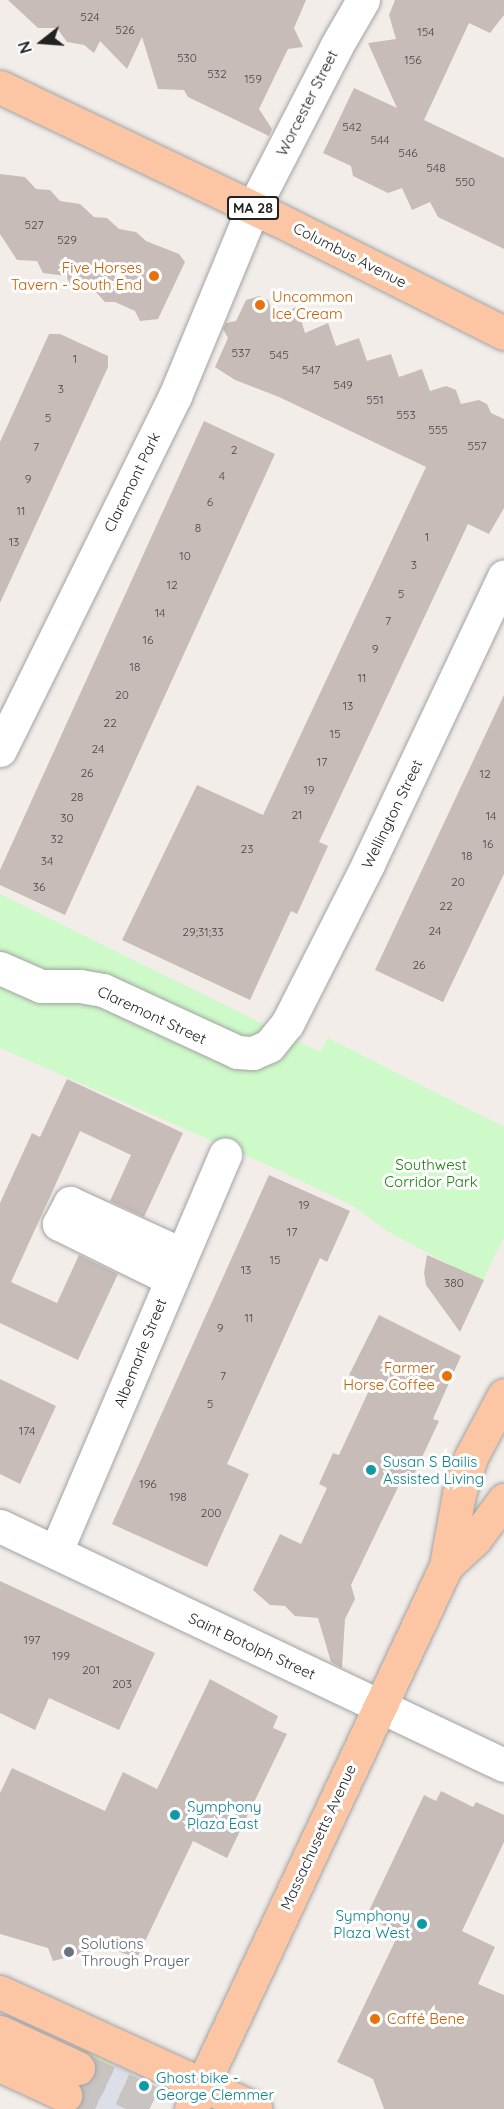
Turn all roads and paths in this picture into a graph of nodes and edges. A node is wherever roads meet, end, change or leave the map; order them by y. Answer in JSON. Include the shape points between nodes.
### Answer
{"nodes":[{"id":1,"x":363,"y":0,"type":"edge"},
{"id":2,"x":0,"y":87,"type":"edge"},
{"id":3,"x":253,"y":208,"type":"junction"},
{"id":4,"x":504,"y":333,"type":"edge"},
{"id":5,"x":504,"y":576,"type":"edge"},
{"id":6,"x":0,"y":750,"type":"edge"},
{"id":7,"x":0,"y":968,"type":"edge"},
{"id":8,"x":269,"y":1046,"type":"joint"},
{"id":9,"x":225,"y":1154,"type":"dead end"},
{"id":10,"x":504,"y":1395,"type":"edge"},
{"id":11,"x":504,"y":1500,"type":"edge"},
{"id":12,"x":0,"y":1526,"type":"edge"},
{"id":13,"x":56,"y":1551,"type":"junction"},
{"id":14,"x":446,"y":1566,"type":"junction"},
{"id":15,"x":380,"y":1706,"type":"junction"},
{"id":16,"x":504,"y":1765,"type":"edge"},
{"id":17,"x":0,"y":1992,"type":"edge"},
{"id":18,"x":0,"y":2032,"type":"edge"},
{"id":19,"x":0,"y":2065,"type":"edge"},
{"id":20,"x":197,"y":2097,"type":"edge"},
{"id":21,"x":255,"y":2109,"type":"edge"}],
"edges":[{"from":1,"to":3,"type":"street","name":"Worcester Street"},
{"from":2,"to":3,"type":"main road","name":"Columbus Avenue","number":"MA 28"},
{"from":3,"to":4,"type":"main road","name":"Columbus Avenue","number":"MA 28"},
{"from":3,"to":6,"type":"street","name":"Claremont Park","via":[[174,396]]},
{"from":5,"to":8,"type":"street","name":"Wellington Street","via":[[368,864],[287,1024]]},
{"from":7,"to":8,"type":"street","name":"Claremont Street","via":[[41,986],[103,990],[237,1052],[253,1053]]},
{"from":9,"to":13,"type":"street","name":"Albemarle Street"},
{"from":10,"to":14,"type":"main road","name":"Massachusetts Avenue","via":[[471,1457],[459,1494]]},
{"from":11,"to":14,"type":"main road","name":"Massachusetts Avenue","via":[[475,1539]]},
{"from":12,"to":13,"type":"street","name":"Saint Botolph Street"},
{"from":13,"to":15,"type":"street","name":"Saint Botolph Street"},
{"from":14,"to":15,"type":"main road","name":"Massachusetts Avenue"},
{"from":15,"to":16,"type":"street","name":"Saint Botolph Street"},
{"from":15,"to":20,"type":"main road","name":"Massachusetts Avenue"},
{"from":17,"to":20,"type":"main road"},
{"from":18,"to":19,"type":"main road","via":[[71,2081]]},
{"from":20,"to":21,"type":"main road"}]}
